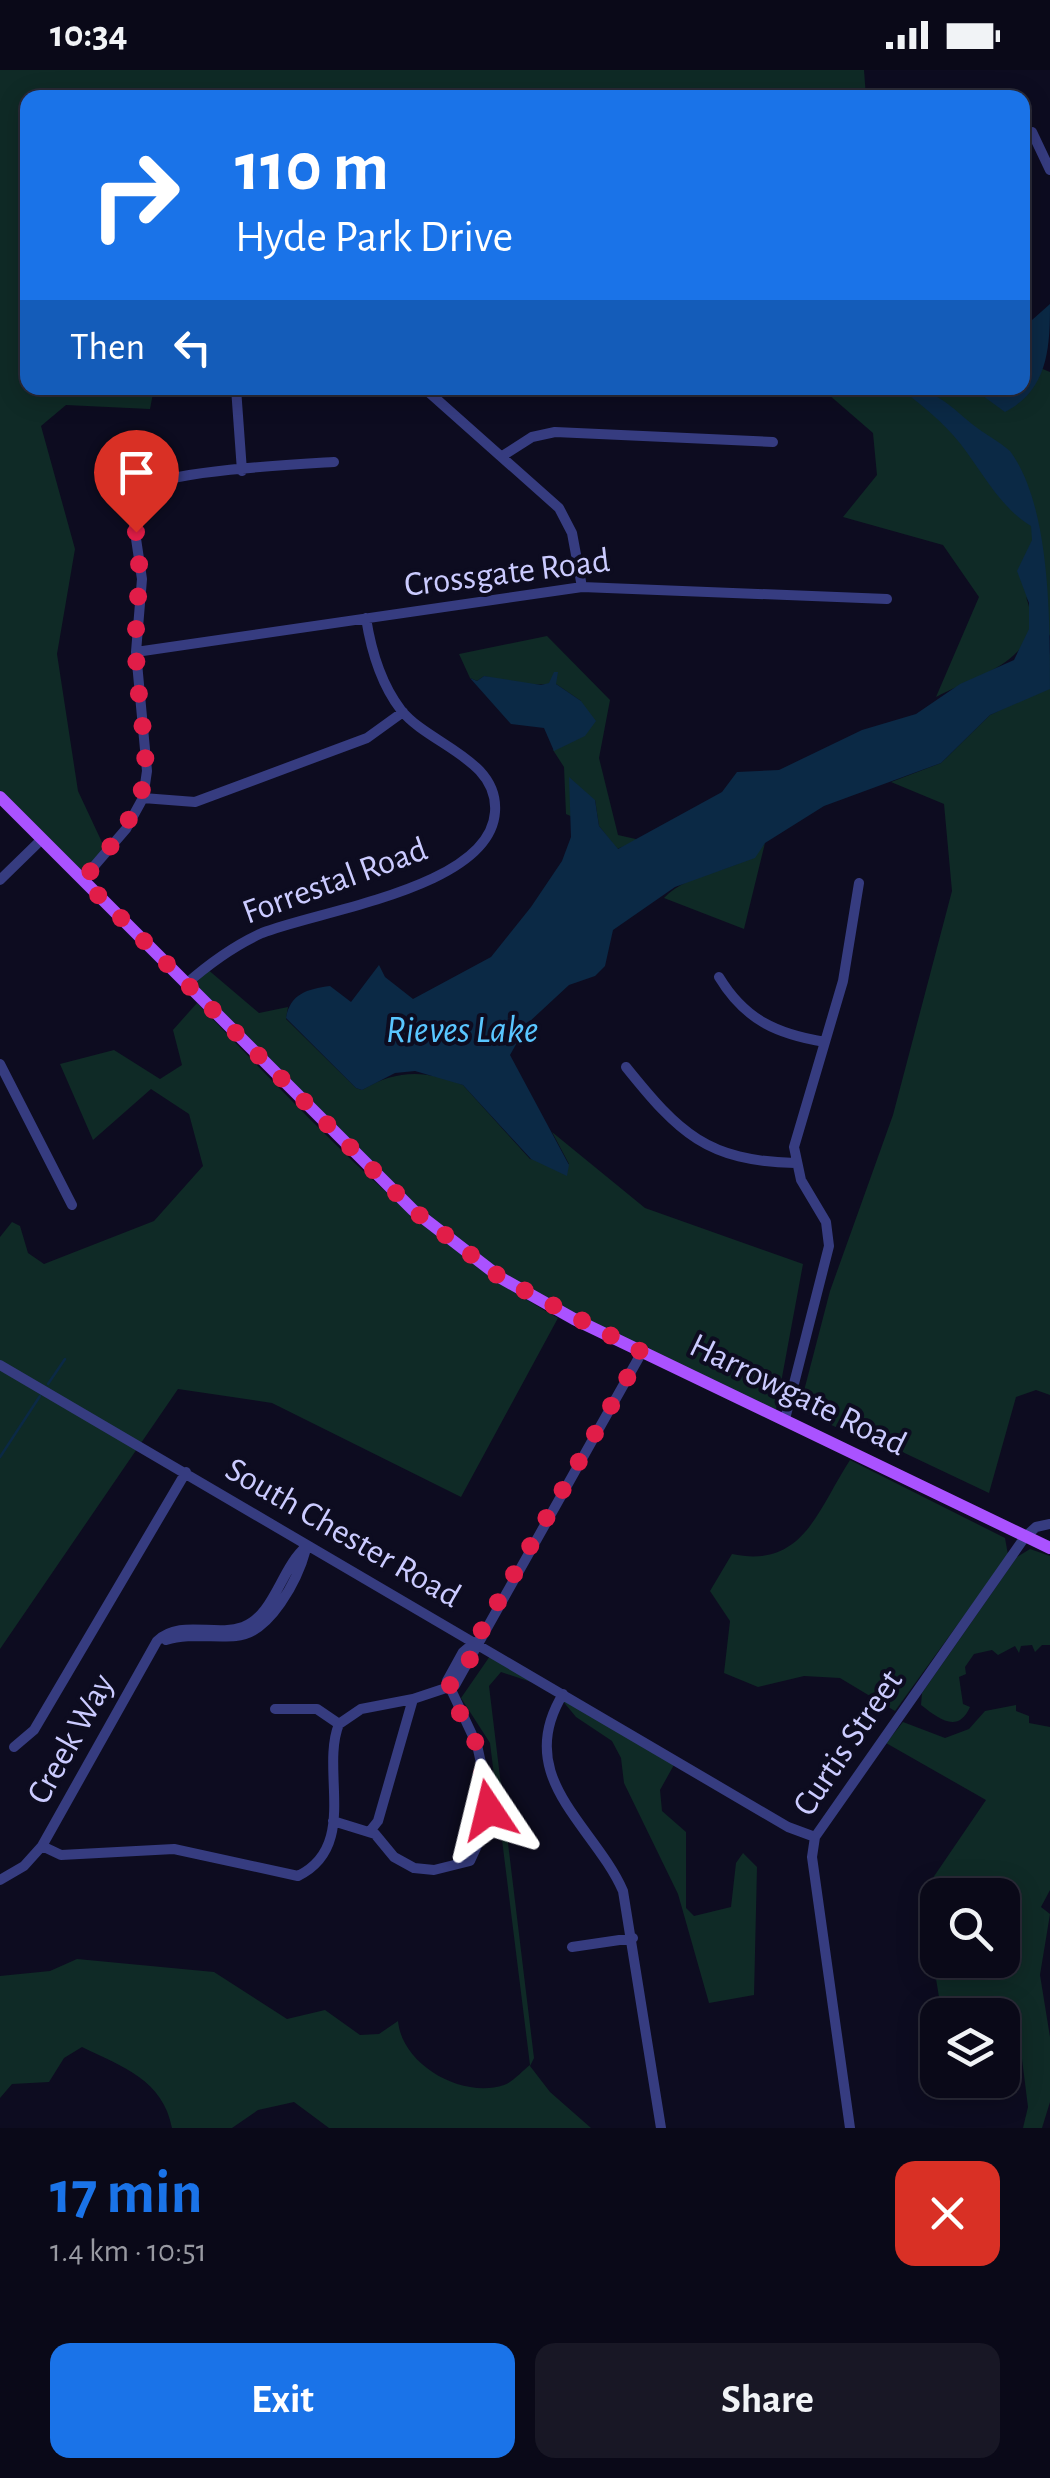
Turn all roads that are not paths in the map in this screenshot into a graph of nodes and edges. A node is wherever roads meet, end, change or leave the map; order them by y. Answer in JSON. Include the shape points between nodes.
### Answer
{"nodes":[{"id":1,"x":1032,"y":132,"type":"dead end"},
{"id":2,"x":1050,"y":170,"type":"edge"},
{"id":3,"x":237,"y":395,"type":"edge"},
{"id":4,"x":432,"y":395,"type":"edge"},
{"id":5,"x":773,"y":442,"type":"dead end"},
{"id":6,"x":504,"y":455,"type":"junction"},
{"id":7,"x":334,"y":462,"type":"dead end"},
{"id":8,"x":242,"y":471,"type":"junction"},
{"id":9,"x":582,"y":587,"type":"junction"},
{"id":10,"x":887,"y":599,"type":"dead end"},
{"id":11,"x":366,"y":618,"type":"junction"},
{"id":12,"x":136,"y":652,"type":"junction"},
{"id":13,"x":403,"y":712,"type":"junction"},
{"id":14,"x":0,"y":797,"type":"edge"},
{"id":15,"x":143,"y":798,"type":"junction"},
{"id":16,"x":42,"y":838,"type":"junction"},
{"id":17,"x":0,"y":880,"type":"edge"},
{"id":18,"x":83,"y":880,"type":"junction"},
{"id":19,"x":860,"y":883,"type":"dead end"},
{"id":20,"x":719,"y":977,"type":"dead end"},
{"id":21,"x":186,"y":984,"type":"junction"},
{"id":22,"x":825,"y":1042,"type":"junction"},
{"id":23,"x":0,"y":1064,"type":"edge"},
{"id":24,"x":626,"y":1068,"type":"dead end"},
{"id":25,"x":795,"y":1163,"type":"junction"},
{"id":26,"x":72,"y":1205,"type":"dead end"},
{"id":27,"x":642,"y":1352,"type":"junction"},
{"id":28,"x":0,"y":1365,"type":"edge"},
{"id":29,"x":785,"y":1420,"type":"junction"},
{"id":30,"x":186,"y":1472,"type":"junction"},
{"id":31,"x":1050,"y":1524,"type":"edge"},
{"id":32,"x":1025,"y":1537,"type":"junction"},
{"id":33,"x":307,"y":1546,"type":"junction"},
{"id":34,"x":1050,"y":1548,"type":"edge"},
{"id":35,"x":475,"y":1642,"type":"junction"},
{"id":36,"x":447,"y":1689,"type":"junction"},
{"id":37,"x":563,"y":1694,"type":"junction"},
{"id":38,"x":413,"y":1699,"type":"junction"},
{"id":39,"x":274,"y":1709,"type":"dead end"},
{"id":40,"x":339,"y":1724,"type":"junction"},
{"id":41,"x":14,"y":1747,"type":"dead end"},
{"id":42,"x":334,"y":1821,"type":"junction"},
{"id":43,"x":370,"y":1831,"type":"junction"},
{"id":44,"x":815,"y":1837,"type":"junction"},
{"id":45,"x":42,"y":1846,"type":"junction"},
{"id":46,"x":0,"y":1880,"type":"edge"},
{"id":47,"x":633,"y":1938,"type":"junction"},
{"id":48,"x":572,"y":1946,"type":"dead end"},
{"id":49,"x":660,"y":2128,"type":"edge"},
{"id":50,"x":850,"y":2128,"type":"edge"}],
"edges":[{"from":1,"to":2,"type":"street"},
{"from":3,"to":8,"type":"street"},
{"from":4,"to":6,"type":"street"},
{"from":5,"to":6,"type":"street","via":[[555,432]]},
{"from":6,"to":9,"type":"street","via":[[566,519]]},
{"from":7,"to":8,"type":"street"},
{"from":8,"to":12,"type":"street","via":[[138,488],[131,505],[142,580]]},
{"from":9,"to":10,"type":"street","name":"Crossgate Road"},
{"from":9,"to":11,"type":"street","name":"Crossgate Road"},
{"from":11,"to":12,"type":"street","name":"Crossgate Road"},
{"from":11,"to":13,"type":"street","via":[[378,667]]},
{"from":12,"to":15,"type":"street","via":[[146,728]]},
{"from":13,"to":15,"type":"street","via":[[366,738],[195,802]]},
{"from":13,"to":21,"type":"street","name":"Forrestal Road","via":[[481,770],[494,794],[493,824],[478,851],[391,894],[246,940]]},
{"from":14,"to":16,"type":"main road","name":"Harrowgate Road"},
{"from":15,"to":18,"type":"street","via":[[126,830]]},
{"from":16,"to":17,"type":"street"},
{"from":16,"to":18,"type":"main road","name":"Harrowgate Road"},
{"from":18,"to":21,"type":"main road","name":"Harrowgate Road"},
{"from":19,"to":22,"type":"street"},
{"from":20,"to":22,"type":"street","via":[[760,1023]]},
{"from":21,"to":27,"type":"main road","name":"Harrowgate Road","via":[[386,1186],[456,1245],[538,1301]]},
{"from":22,"to":25,"type":"street","via":[[796,1137]]},
{"from":23,"to":26,"type":"street"},
{"from":24,"to":25,"type":"street","via":[[676,1127],[700,1144],[737,1157]]},
{"from":25,"to":29,"type":"street","via":[[826,1222],[828,1246]]},
{"from":27,"to":29,"type":"main road","name":"Harrowgate Road"},
{"from":27,"to":35,"type":"street"},
{"from":28,"to":30,"type":"street","name":"South Chester Road"},
{"from":29,"to":32,"type":"main road","name":"Harrowgate Road"},
{"from":30,"to":33,"type":"street","name":"South Chester Road"},
{"from":30,"to":41,"type":"street","via":[[34,1730]]},
{"from":31,"to":32,"type":"street"},
{"from":32,"to":34,"type":"main road","name":"Harrowgate Road"},
{"from":32,"to":44,"type":"street","name":"Curtis Street"},
{"from":33,"to":35,"type":"street","name":"South Chester Road"},
{"from":33,"to":45,"type":"street","name":"Creek Way","via":[[258,1629],[240,1636],[172,1638],[146,1663]]},
{"from":35,"to":36,"type":"street","via":[[474,1654]]},
{"from":35,"to":37,"type":"street","name":"South Chester Road"},
{"from":36,"to":38,"type":"street"},
{"from":36,"to":43,"type":"street","via":[[477,1745],[488,1798],[482,1839],[470,1861],[424,1870],[400,1862]]},
{"from":37,"to":44,"type":"street","name":"South Chester Road"},
{"from":37,"to":47,"type":"street","via":[[549,1732],[550,1772],[571,1818],[615,1872]]},
{"from":38,"to":40,"type":"street","via":[[361,1708]]},
{"from":38,"to":43,"type":"street"},
{"from":39,"to":40,"type":"street","via":[[317,1710]]},
{"from":40,"to":42,"type":"street"},
{"from":42,"to":43,"type":"street"},
{"from":42,"to":45,"type":"street","via":[[324,1851],[298,1876],[174,1848],[61,1855]]},
{"from":44,"to":50,"type":"street","name":"Curtis Street","via":[[812,1857]]},
{"from":45,"to":46,"type":"street","name":"Creek Way"},
{"from":47,"to":48,"type":"street"},
{"from":47,"to":49,"type":"street"}]}
